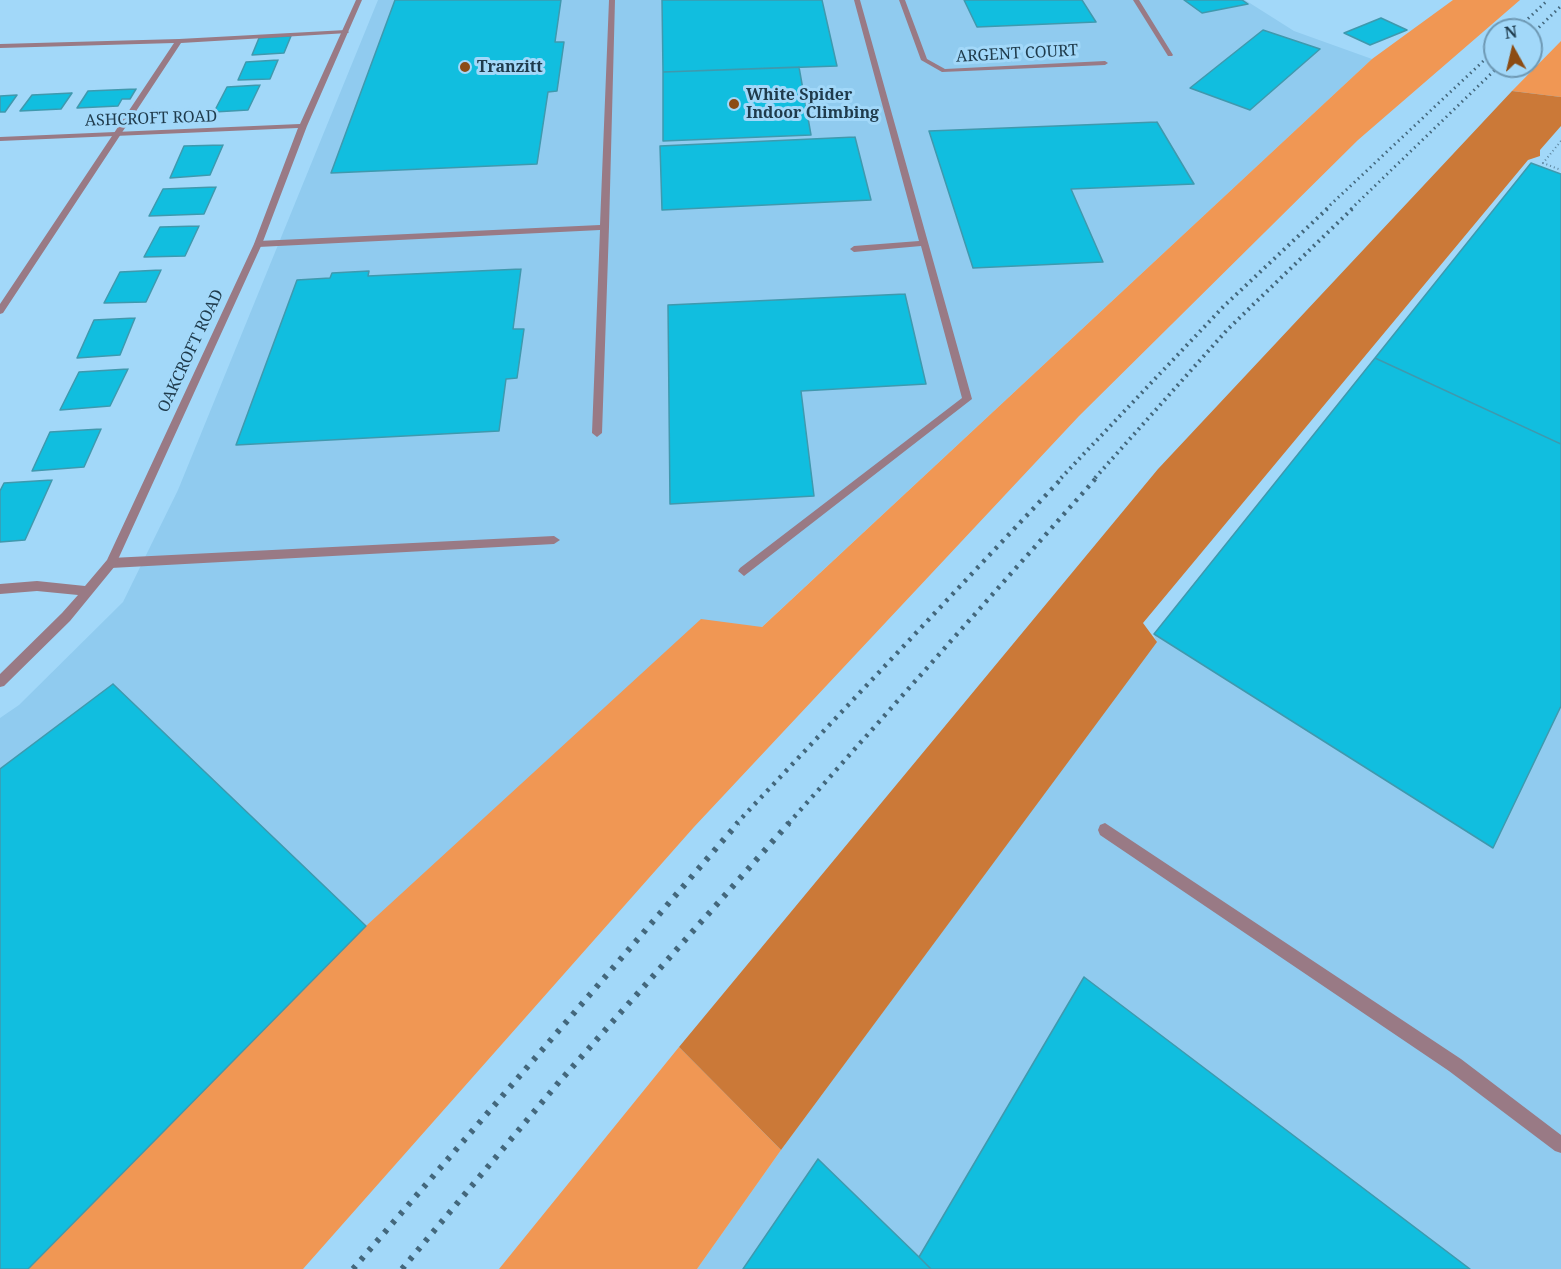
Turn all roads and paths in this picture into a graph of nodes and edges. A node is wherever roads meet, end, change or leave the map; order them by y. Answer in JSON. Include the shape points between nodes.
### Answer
{"nodes":[{"id":1,"x":359,"y":0,"type":"edge"},
{"id":2,"x":612,"y":0,"type":"edge"},
{"id":3,"x":857,"y":0,"type":"edge"},
{"id":4,"x":902,"y":0,"type":"edge"},
{"id":5,"x":1136,"y":0,"type":"edge"},
{"id":6,"x":346,"y":32,"type":"junction"},
{"id":7,"x":179,"y":41,"type":"junction"},
{"id":8,"x":0,"y":46,"type":"edge"},
{"id":9,"x":1170,"y":55,"type":"dead end"},
{"id":10,"x":1105,"y":63,"type":"dead end"},
{"id":11,"x":303,"y":126,"type":"junction"},
{"id":12,"x":117,"y":134,"type":"junction"},
{"id":13,"x":0,"y":139,"type":"edge"},
{"id":14,"x":1561,"y":141,"type":"edge"},
{"id":15,"x":1561,"y":170,"type":"edge"},
{"id":16,"x":605,"y":227,"type":"junction"},
{"id":17,"x":925,"y":243,"type":"junction"},
{"id":18,"x":258,"y":244,"type":"junction"},
{"id":19,"x":854,"y":249,"type":"dead end"},
{"id":20,"x":0,"y":310,"type":"edge"},
{"id":21,"x":597,"y":433,"type":"dead end"},
{"id":22,"x":554,"y":540,"type":"dead end"},
{"id":23,"x":111,"y":563,"type":"junction"},
{"id":24,"x":744,"y":572,"type":"dead end"},
{"id":25,"x":0,"y":589,"type":"edge"},
{"id":26,"x":88,"y":591,"type":"junction"},
{"id":27,"x":0,"y":682,"type":"edge"},
{"id":28,"x":1105,"y":830,"type":"dead end"},
{"id":29,"x":1561,"y":1145,"type":"edge"}],
"edges":[{"from":1,"to":6,"type":"street","name":"OAKCROFT ROAD"},
{"from":2,"to":16,"type":"street"},
{"from":3,"to":17,"type":"street"},
{"from":4,"to":10,"type":"street","name":"ARGENT COURT","via":[[924,60],[944,71]]},
{"from":5,"to":9,"type":"street"},
{"from":6,"to":7,"type":"street"},
{"from":6,"to":11,"type":"street","name":"OAKCROFT ROAD"},
{"from":7,"to":8,"type":"street"},
{"from":7,"to":12,"type":"street"},
{"from":11,"to":12,"type":"street","name":"ASHCROFT ROAD"},
{"from":11,"to":18,"type":"street","name":"OAKCROFT ROAD"},
{"from":12,"to":13,"type":"street","name":"ASHCROFT ROAD"},
{"from":12,"to":20,"type":"street"},
{"from":14,"to":15,"type":"path","via":[[1543,163]]},
{"from":16,"to":18,"type":"street"},
{"from":16,"to":21,"type":"street"},
{"from":17,"to":19,"type":"street"},
{"from":17,"to":24,"type":"street","via":[[967,399]]},
{"from":18,"to":23,"type":"street","name":"OAKCROFT ROAD"},
{"from":22,"to":23,"type":"street"},
{"from":23,"to":26,"type":"street","name":"OAKCROFT ROAD"},
{"from":25,"to":26,"type":"street","via":[[37,586]]},
{"from":26,"to":27,"type":"street","name":"OAKCROFT ROAD"},
{"from":28,"to":29,"type":"street","via":[[1455,1065]]}]}
